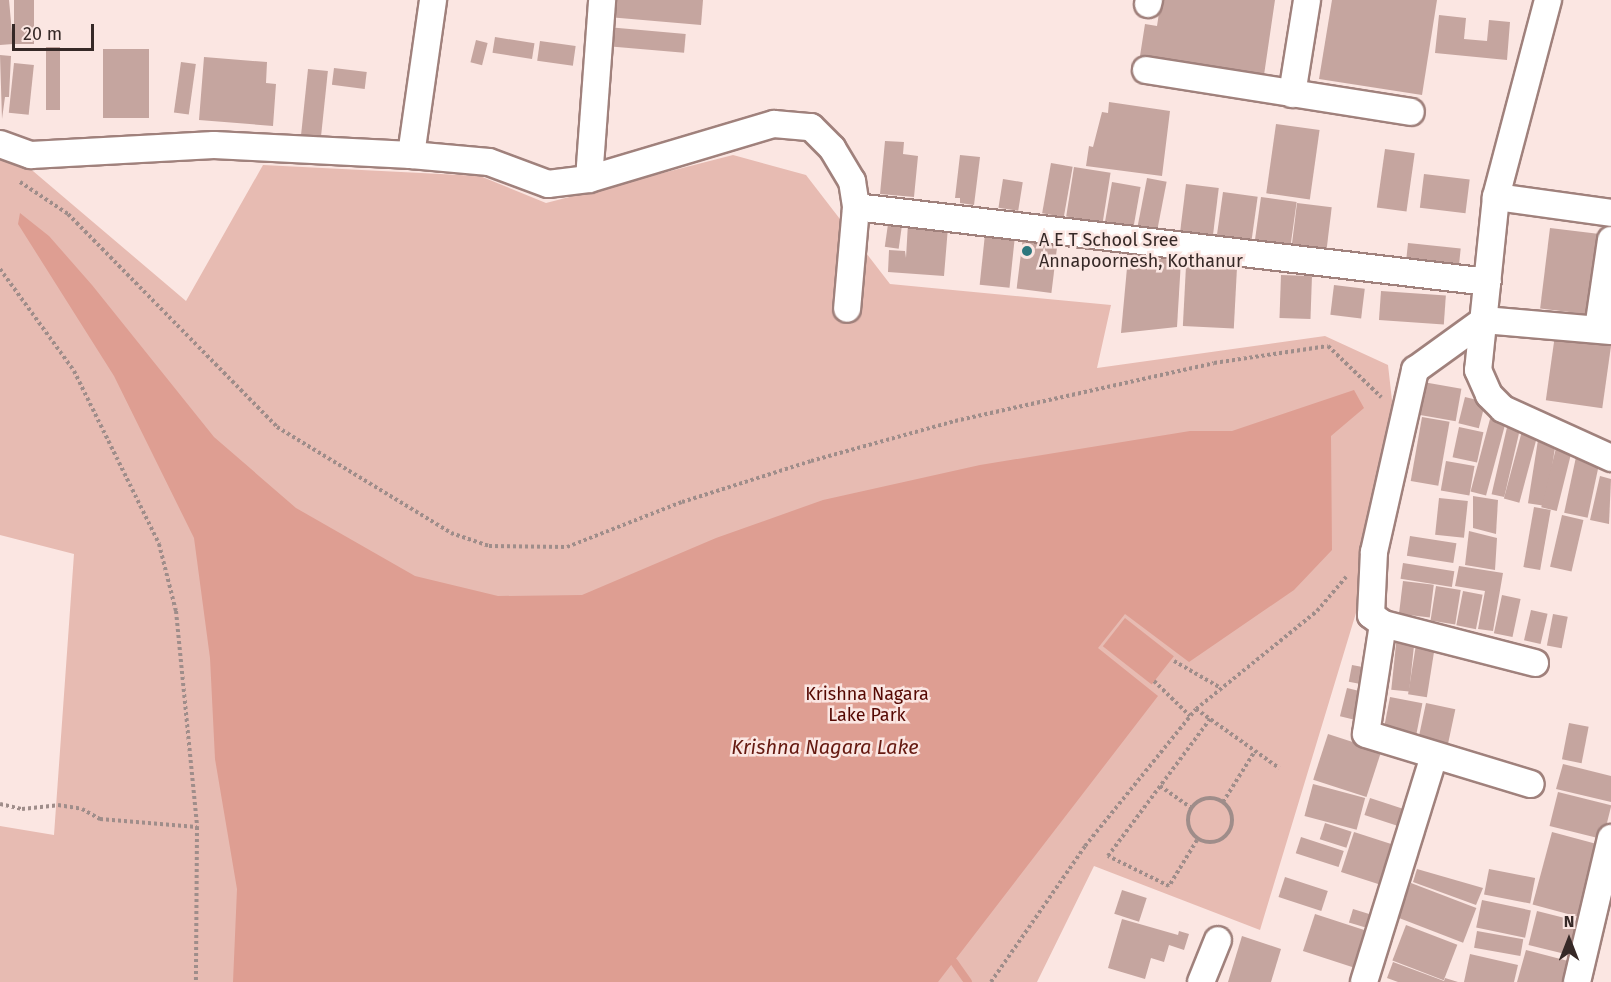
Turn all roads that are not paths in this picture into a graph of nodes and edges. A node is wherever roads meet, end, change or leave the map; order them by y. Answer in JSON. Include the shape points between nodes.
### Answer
{"nodes":[{"id":1,"x":433,"y":0,"type":"edge"},
{"id":2,"x":602,"y":0,"type":"edge"},
{"id":3,"x":1307,"y":0,"type":"edge"},
{"id":4,"x":1548,"y":0,"type":"edge"},
{"id":5,"x":1146,"y":70,"type":"dead end"},
{"id":6,"x":1292,"y":94,"type":"junction"},
{"id":7,"x":1411,"y":112,"type":"dead end"},
{"id":8,"x":0,"y":144,"type":"edge"},
{"id":9,"x":411,"y":155,"type":"junction"},
{"id":10,"x":589,"y":179,"type":"junction"},
{"id":11,"x":1496,"y":197,"type":"junction"},
{"id":12,"x":856,"y":207,"type":"junction"},
{"id":13,"x":1611,"y":213,"type":"edge"},
{"id":14,"x":1611,"y":240,"type":"edge"},
{"id":15,"x":1488,"y":282,"type":"junction"},
{"id":16,"x":847,"y":309,"type":"dead end"},
{"id":17,"x":1475,"y":325,"type":"junction"},
{"id":18,"x":1604,"y":330,"type":"edge"},
{"id":19,"x":1611,"y":458,"type":"edge"},
{"id":20,"x":1383,"y":624,"type":"junction"},
{"id":21,"x":1535,"y":663,"type":"dead end"},
{"id":22,"x":1434,"y":756,"type":"junction"},
{"id":23,"x":1531,"y":784,"type":"dead end"},
{"id":24,"x":1611,"y":837,"type":"edge"},
{"id":25,"x":1218,"y":940,"type":"dead end"},
{"id":26,"x":1201,"y":982,"type":"edge"},
{"id":27,"x":1364,"y":982,"type":"edge"},
{"id":28,"x":1577,"y":982,"type":"edge"}],
"edges":[{"from":1,"to":9,"type":"street"},
{"from":2,"to":10,"type":"street"},
{"from":3,"to":6,"type":"street"},
{"from":4,"to":11,"type":"street"},
{"from":5,"to":6,"type":"street"},
{"from":6,"to":7,"type":"street"},
{"from":8,"to":9,"type":"street","via":[[31,155],[214,145]]},
{"from":9,"to":10,"type":"street","via":[[489,162],[548,184]]},
{"from":10,"to":12,"type":"street","via":[[774,124],[811,127],[832,148],[852,181]]},
{"from":11,"to":13,"type":"street"},
{"from":11,"to":15,"type":"street"},
{"from":12,"to":15,"type":"street"},
{"from":12,"to":16,"type":"street"},
{"from":14,"to":18,"type":"street"},
{"from":15,"to":17,"type":"street"},
{"from":17,"to":18,"type":"street"},
{"from":17,"to":19,"type":"street","via":[[1478,370],[1489,395],[1503,409]]},
{"from":17,"to":20,"type":"street","via":[[1415,370],[1374,552],[1371,609],[1373,618]]},
{"from":20,"to":21,"type":"street"},
{"from":20,"to":22,"type":"street","via":[[1366,734]]},
{"from":22,"to":23,"type":"street"},
{"from":22,"to":27,"type":"street"},
{"from":24,"to":28,"type":"street"},
{"from":25,"to":26,"type":"street"}]}
